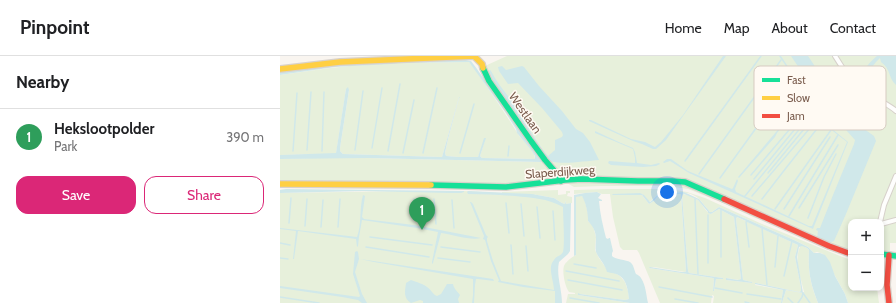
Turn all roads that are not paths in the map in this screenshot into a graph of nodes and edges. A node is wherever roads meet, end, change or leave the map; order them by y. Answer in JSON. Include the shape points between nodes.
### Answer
{"nodes":[{"id":1,"x":474,"y":56,"type":"edge"},
{"id":2,"x":835,"y":56,"type":"edge"},
{"id":3,"x":842,"y":66,"type":"edge"},
{"id":4,"x":280,"y":69,"type":"edge"},
{"id":5,"x":886,"y":104,"type":"edge"},
{"id":6,"x":896,"y":111,"type":"edge"},
{"id":7,"x":896,"y":176,"type":"edge"},
{"id":8,"x":561,"y":181,"type":"junction"},
{"id":9,"x":280,"y":184,"type":"edge"},
{"id":10,"x":880,"y":219,"type":"edge"},
{"id":11,"x":896,"y":220,"type":"edge"},
{"id":12,"x":884,"y":222,"type":"edge"},
{"id":13,"x":848,"y":253,"type":"edge"},
{"id":14,"x":884,"y":254,"type":"edge"},
{"id":15,"x":889,"y":255,"type":"junction"},
{"id":16,"x":896,"y":256,"type":"edge"},
{"id":17,"x":889,"y":303,"type":"edge"}],
"edges":[{"from":1,"to":4,"type":"street","name":"Westlaan","via":[[340,62]]},
{"from":1,"to":8,"type":"street","name":"Westlaan"},
{"from":2,"to":3,"type":"street"},
{"from":5,"to":6,"type":"street"},
{"from":7,"to":10,"type":"street"},
{"from":8,"to":9,"type":"street","name":"Slaperdijkweg","via":[[506,187]]},
{"from":8,"to":13,"type":"street","name":"Slaperdijkweg","via":[[582,179],[685,182]]},
{"from":11,"to":12,"type":"street"},
{"from":14,"to":15,"type":"street"},
{"from":15,"to":16,"type":"street"},
{"from":15,"to":17,"type":"street"}]}
